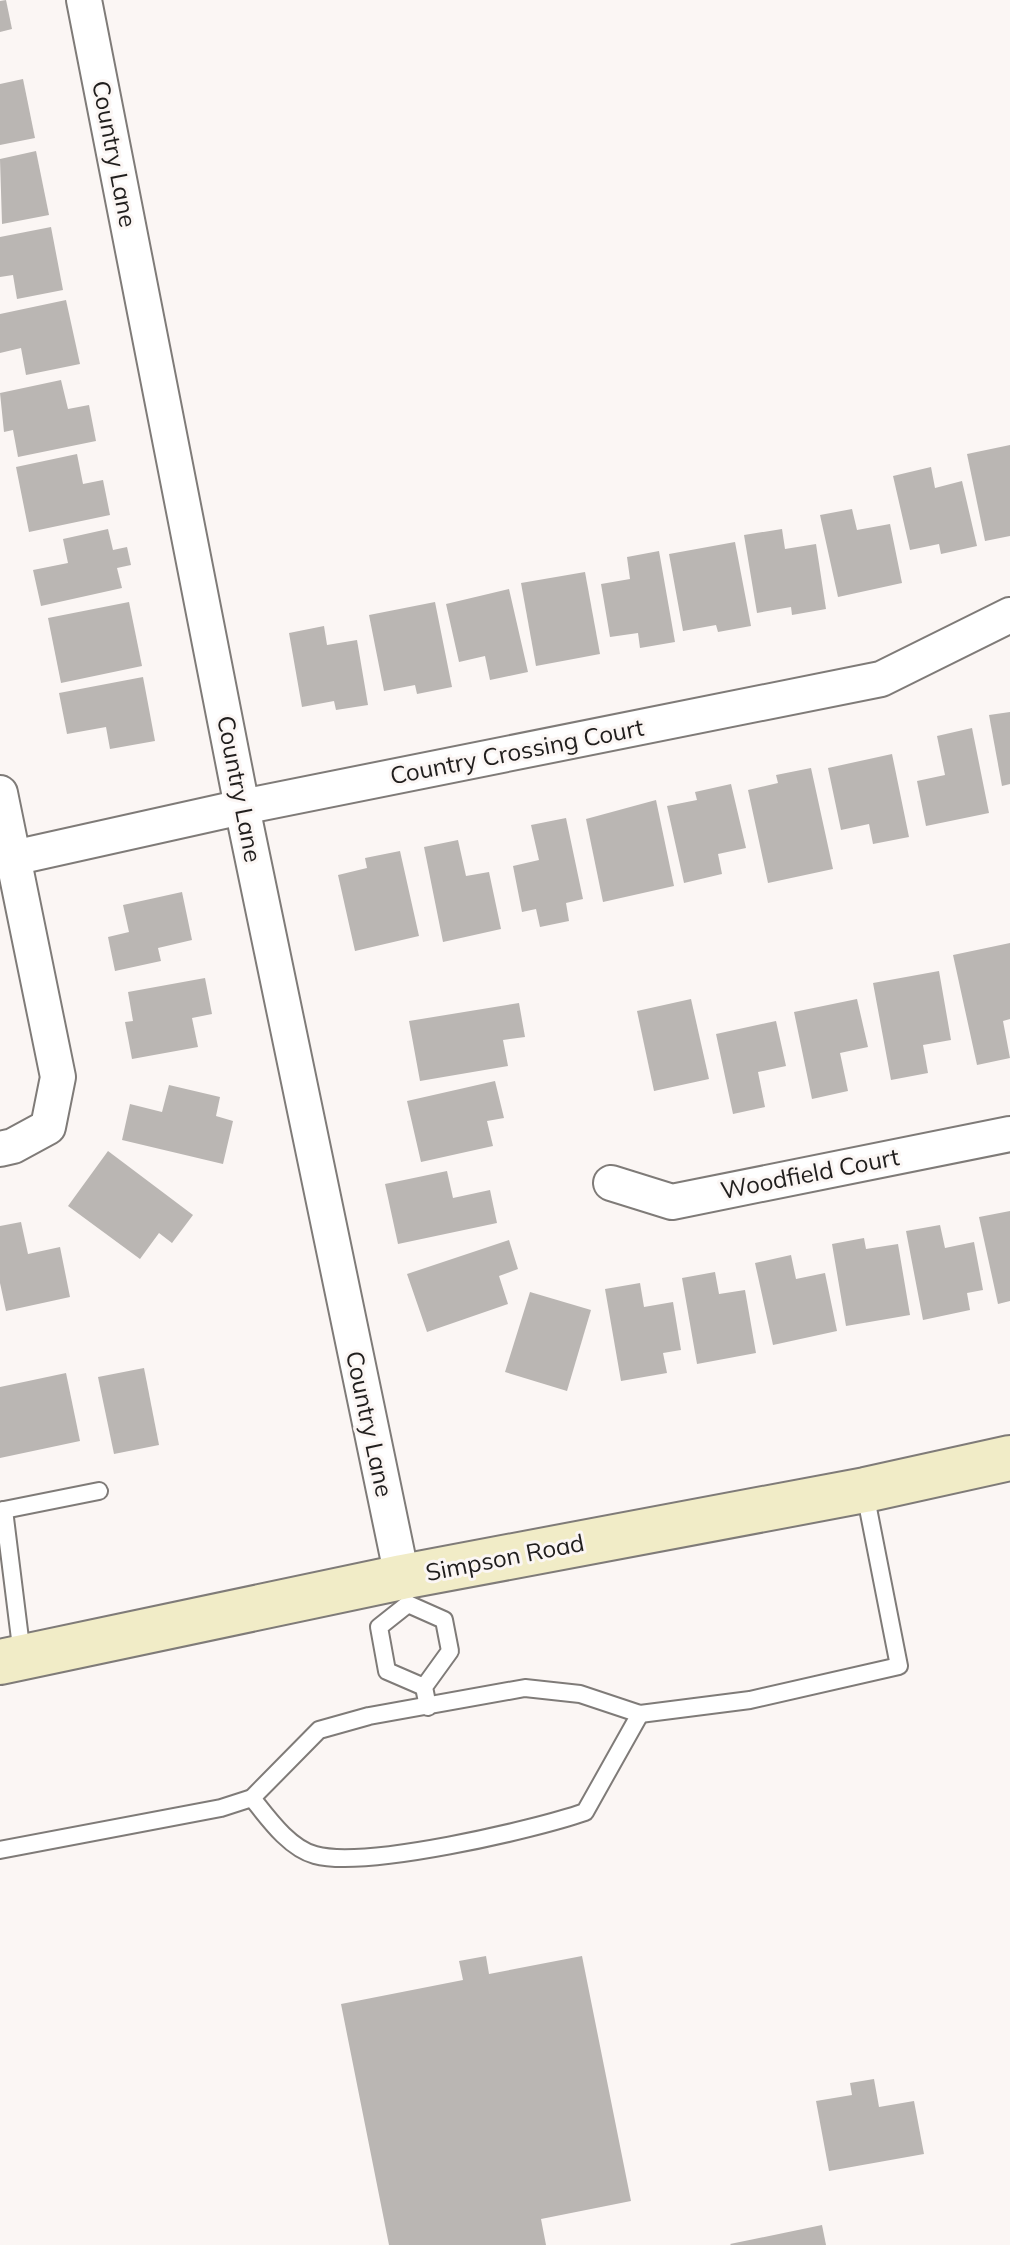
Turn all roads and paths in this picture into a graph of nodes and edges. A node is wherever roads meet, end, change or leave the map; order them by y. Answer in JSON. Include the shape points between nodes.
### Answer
{"nodes":[{"id":1,"x":84,"y":0,"type":"edge"},
{"id":2,"x":1010,"y":615,"type":"edge"},
{"id":3,"x":0,"y":793,"type":"edge"},
{"id":4,"x":242,"y":807,"type":"junction"},
{"id":5,"x":13,"y":858,"type":"junction"},
{"id":6,"x":1010,"y":1134,"type":"edge"},
{"id":7,"x":0,"y":1149,"type":"edge"},
{"id":8,"x":611,"y":1183,"type":"dead end"},
{"id":9,"x":1010,"y":1458,"type":"edge"},
{"id":10,"x":865,"y":1490,"type":"junction"},
{"id":11,"x":99,"y":1491,"type":"dead end"},
{"id":12,"x":2,"y":1511,"type":"edge"},
{"id":13,"x":405,"y":1590,"type":"junction"},
{"id":14,"x":11,"y":1659,"type":"edge"},
{"id":15,"x":424,"y":1687,"type":"junction"},
{"id":16,"x":428,"y":1707,"type":"junction"},
{"id":17,"x":640,"y":1714,"type":"junction"},
{"id":18,"x":252,"y":1798,"type":"junction"},
{"id":19,"x":0,"y":1850,"type":"edge"}],
"edges":[{"from":1,"to":4,"type":"street","name":"Country Lane"},
{"from":2,"to":4,"type":"street","name":"Country Crossing Court","via":[[881,679]]},
{"from":3,"to":5,"type":"street"},
{"from":4,"to":5,"type":"street","name":"Country Crossing Court"},
{"from":4,"to":13,"type":"street","name":"Country Lane"},
{"from":5,"to":7,"type":"street","via":[[58,1077],[48,1127]]},
{"from":6,"to":8,"type":"street","name":"Woodfield Court","via":[[672,1202]]},
{"from":9,"to":10,"type":"main road","name":"Simpson Road"},
{"from":10,"to":13,"type":"main road","name":"Simpson Road"},
{"from":10,"to":17,"type":"lane","via":[[899,1666],[750,1700]]},
{"from":11,"to":12,"type":"lane"},
{"from":12,"to":14,"type":"lane"},
{"from":13,"to":14,"type":"main road","name":"Simpson Road"},
{"from":13,"to":15,"type":"lane","via":[[444,1620],[450,1651]]},
{"from":13,"to":15,"type":"lane","via":[[379,1627],[387,1671]]},
{"from":15,"to":16,"type":"lane"},
{"from":16,"to":17,"type":"lane","via":[[525,1688],[580,1694]]},
{"from":16,"to":18,"type":"lane","via":[[319,1730]]},
{"from":17,"to":18,"type":"lane","via":[[585,1812],[549,1825],[347,1859],[312,1855],[278,1830]]},
{"from":18,"to":19,"type":"lane"}]}
